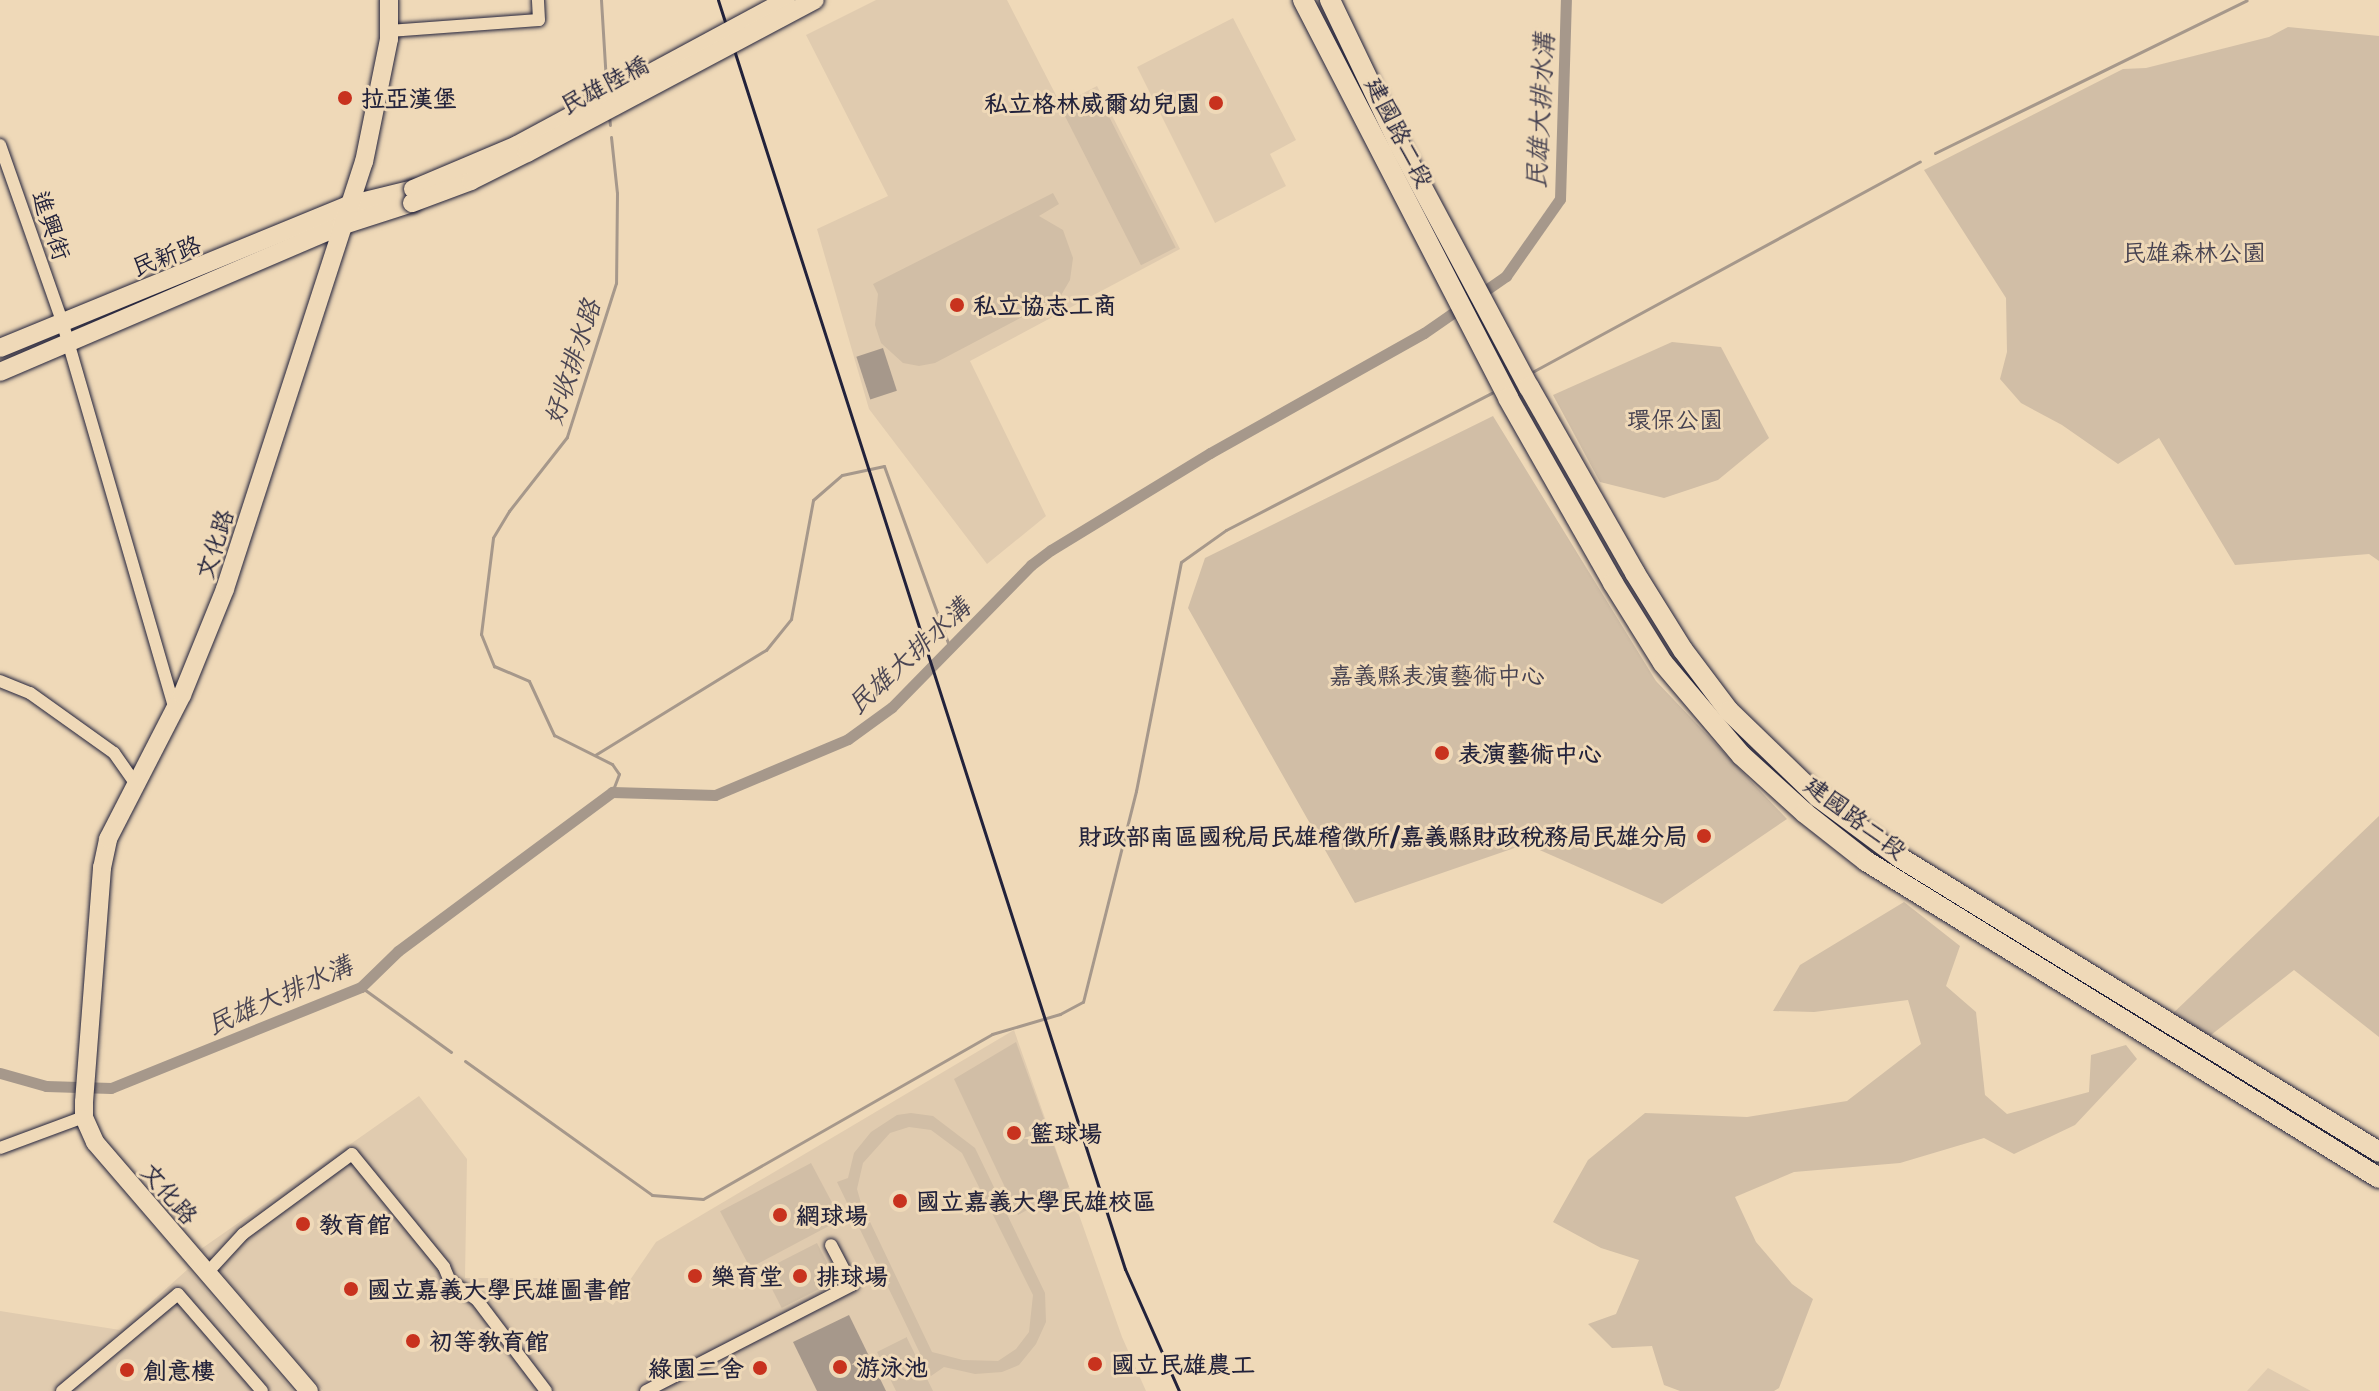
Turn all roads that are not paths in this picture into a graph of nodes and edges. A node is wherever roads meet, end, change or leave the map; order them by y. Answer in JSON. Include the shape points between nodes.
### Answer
{"nodes":[{"id":1,"x":389,"y":0,"type":"edge"},
{"id":2,"x":538,"y":0,"type":"edge"},
{"id":3,"x":786,"y":0,"type":"edge"},
{"id":4,"x":815,"y":0,"type":"edge"},
{"id":5,"x":1303,"y":0,"type":"edge"},
{"id":6,"x":1330,"y":0,"type":"edge"},
{"id":7,"x":389,"y":31,"type":"junction"},
{"id":8,"x":0,"y":145,"type":"edge"},
{"id":9,"x":413,"y":196,"type":"junction"},
{"id":10,"x":348,"y":205,"type":"junction"},
{"id":11,"x":341,"y":226,"type":"junction"},
{"id":12,"x":62,"y":321,"type":"junction"},
{"id":13,"x":66,"y":344,"type":"junction"},
{"id":14,"x":0,"y":348,"type":"edge"},
{"id":15,"x":0,"y":372,"type":"edge"},
{"id":16,"x":0,"y":681,"type":"edge"},
{"id":17,"x":175,"y":710,"type":"junction"},
{"id":18,"x":136,"y":784,"type":"junction"},
{"id":19,"x":1893,"y":866,"type":"junction"},
{"id":20,"x":84,"y":1109,"type":"junction"},
{"id":21,"x":0,"y":1148,"type":"edge"},
{"id":22,"x":2379,"y":1152,"type":"edge"},
{"id":23,"x":2379,"y":1178,"type":"edge"},
{"id":24,"x":831,"y":1245,"type":"dead end"},
{"id":25,"x":207,"y":1273,"type":"junction"},
{"id":26,"x":541,"y":1389,"type":"edge"},
{"id":27,"x":62,"y":1391,"type":"edge"},
{"id":28,"x":262,"y":1391,"type":"edge"},
{"id":29,"x":309,"y":1391,"type":"edge"},
{"id":30,"x":646,"y":1391,"type":"edge"}],
"edges":[{"from":1,"to":7,"type":"main road","name":"文化路"},
{"from":2,"to":7,"type":"street","via":[[539,20]]},
{"from":3,"to":9,"type":"main road","name":"民雄陸橋","bridge":true},
{"from":4,"to":9,"type":"main road","name":"民雄陸橋","bridge":true,"via":[[499,167]]},
{"from":5,"to":19,"type":"main road","name":"建國路二段","via":[[1471,327],[1613,583],[1685,692],[1741,755],[1805,813]]},
{"from":6,"to":19,"type":"main road","name":"建國路二段","via":[[1489,313],[1683,650],[1729,711]]},
{"from":7,"to":10,"type":"main road","name":"文化路","via":[[364,162]]},
{"from":8,"to":12,"type":"street","name":"進興街"},
{"from":9,"to":10,"type":"main road","name":"民新路"},
{"from":9,"to":11,"type":"main road","name":"民新路"},
{"from":10,"to":11,"type":"main road","name":"文化路"},
{"from":10,"to":12,"type":"main road","name":"民新路"},
{"from":11,"to":13,"type":"main road","name":"民新路"},
{"from":11,"to":17,"type":"main road","name":"文化路","via":[[225,589]]},
{"from":12,"to":13,"type":"street","name":"進興街"},
{"from":12,"to":14,"type":"main road","name":"民新路"},
{"from":13,"to":15,"type":"main road","name":"民新路"},
{"from":13,"to":17,"type":"street","name":"進興街"},
{"from":16,"to":18,"type":"street","via":[[30,693],[114,753]]},
{"from":17,"to":18,"type":"main road","name":"文化路"},
{"from":18,"to":20,"type":"main road","name":"文化路","via":[[108,839],[102,868]]},
{"from":19,"to":22,"type":"main road","name":"建國路二段"},
{"from":19,"to":23,"type":"main road","name":"建國路二段"},
{"from":20,"to":21,"type":"street"},
{"from":20,"to":25,"type":"main road","name":"文化路","via":[[95,1142]]},
{"from":24,"to":30,"type":"street","via":[[852,1285]]},
{"from":25,"to":26,"type":"street","via":[[243,1234],[352,1154],[450,1281],[477,1300]]},
{"from":25,"to":29,"type":"main road","name":"文化路"},
{"from":27,"to":28,"type":"street","via":[[178,1294]]}]}
